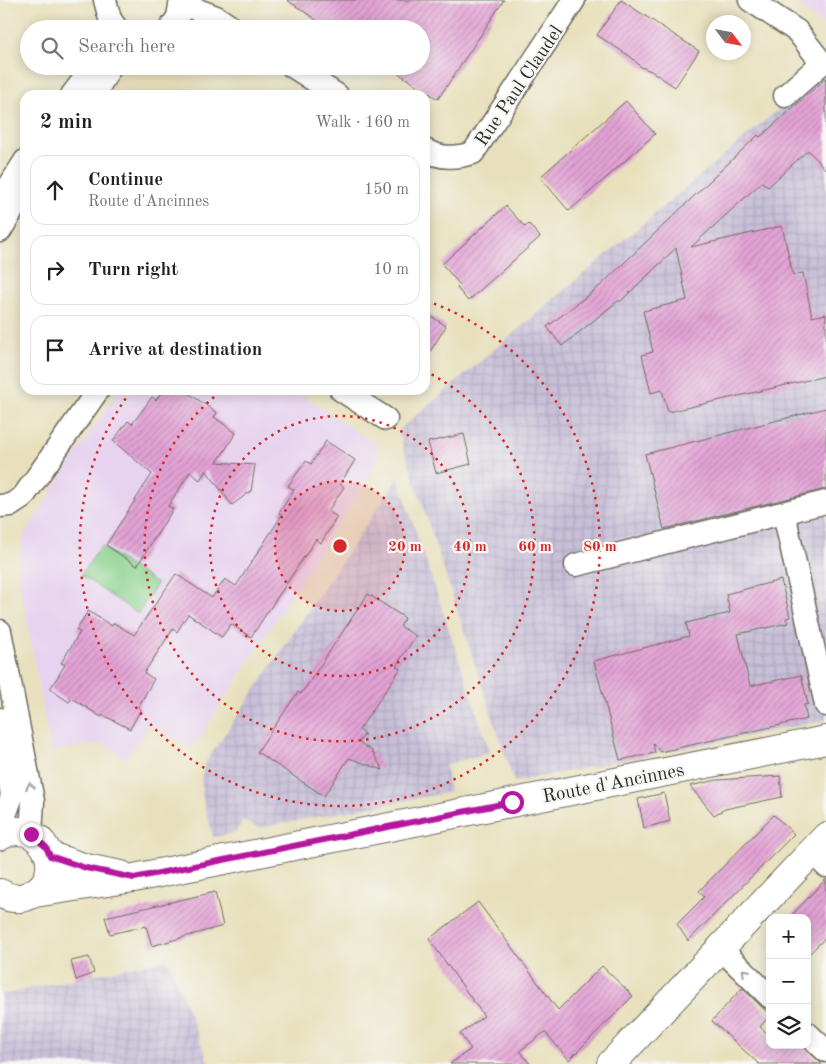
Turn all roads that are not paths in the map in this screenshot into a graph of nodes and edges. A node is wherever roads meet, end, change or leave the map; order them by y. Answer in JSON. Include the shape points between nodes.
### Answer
{"nodes":[{"id":1,"x":105,"y":0,"type":"edge"},
{"id":2,"x":574,"y":0,"type":"edge"},
{"id":3,"x":750,"y":0,"type":"edge"},
{"id":4,"x":181,"y":2,"type":"edge"},
{"id":5,"x":112,"y":20,"type":"edge"},
{"id":6,"x":176,"y":20,"type":"edge"},
{"id":7,"x":220,"y":20,"type":"edge"},
{"id":8,"x":87,"y":75,"type":"edge"},
{"id":9,"x":106,"y":75,"type":"edge"},
{"id":10,"x":306,"y":75,"type":"edge"},
{"id":11,"x":76,"y":90,"type":"edge"},
{"id":12,"x":97,"y":90,"type":"edge"},
{"id":13,"x":329,"y":90,"type":"edge"},
{"id":14,"x":785,"y":96,"type":"dead end"},
{"id":15,"x":430,"y":153,"type":"edge"},
{"id":16,"x":20,"y":169,"type":"edge"},
{"id":17,"x":20,"y":198,"type":"edge"},
{"id":18,"x":0,"y":201,"type":"edge"},
{"id":19,"x":0,"y":231,"type":"edge"},
{"id":20,"x":94,"y":395,"type":"edge"},
{"id":21,"x":349,"y":395,"type":"edge"},
{"id":22,"x":386,"y":419,"type":"dead end"},
{"id":23,"x":826,"y":502,"type":"edge"},
{"id":24,"x":0,"y":506,"type":"edge"},
{"id":25,"x":784,"y":513,"type":"junction"},
{"id":26,"x":576,"y":565,"type":"dead end"},
{"id":27,"x":1,"y":643,"type":"edge"},
{"id":28,"x":826,"y":706,"type":"edge"},
{"id":29,"x":0,"y":719,"type":"edge"},
{"id":30,"x":826,"y":740,"type":"edge"},
{"id":31,"x":0,"y":829,"type":"edge"},
{"id":32,"x":31,"y":834,"type":"junction"},
{"id":33,"x":0,"y":836,"type":"edge"},
{"id":34,"x":821,"y":852,"type":"edge"},
{"id":35,"x":50,"y":856,"type":"junction"},
{"id":36,"x":134,"y":878,"type":"junction"},
{"id":37,"x":35,"y":893,"type":"junction"},
{"id":38,"x":2,"y":896,"type":"edge"},
{"id":39,"x":720,"y":948,"type":"junction"},
{"id":40,"x":766,"y":993,"type":"edge"},
{"id":41,"x":811,"y":1037,"type":"edge"},
{"id":42,"x":826,"y":1051,"type":"edge"},
{"id":43,"x":611,"y":1064,"type":"edge"}],
"edges":[{"from":1,"to":5,"type":"street"},
{"from":2,"to":15,"type":"street","name":"Rue Paul Claudel","via":[[472,153],[458,158]]},
{"from":3,"to":14,"type":"street","via":[[797,31],[822,63]]},
{"from":4,"to":6,"type":"street"},
{"from":4,"to":7,"type":"street"},
{"from":8,"to":11,"type":"street"},
{"from":9,"to":12,"type":"street"},
{"from":10,"to":13,"type":"street"},
{"from":16,"to":18,"type":"street"},
{"from":17,"to":19,"type":"street"},
{"from":20,"to":24,"type":"street","via":[[23,497],[10,505]]},
{"from":21,"to":22,"type":"street"},
{"from":23,"to":25,"type":"street"},
{"from":25,"to":26,"type":"street"},
{"from":25,"to":28,"type":"street"},
{"from":32,"to":27,"type":"street","one_way":true,"via":[[33,801]]},
{"from":29,"to":31,"type":"street","via":[[12,796]]},
{"from":30,"to":36,"type":"main road","name":"Route d'Ancinnes"},
{"from":32,"to":33,"type":"main road","via":[[14,831]]},
{"from":32,"to":35,"type":"main road","via":[[46,847]]},
{"from":34,"to":39,"type":"main road"},
{"from":35,"to":36,"type":"main road","name":"Route d'Ancinnes"},
{"from":35,"to":37,"type":"main road","via":[[48,877]]},
{"from":36,"to":37,"type":"main road","name":"Route d'Ancinnes"},
{"from":37,"to":38,"type":"main road","name":"Route d'Ancinnes","via":[[26,897]]},
{"from":40,"to":39,"type":"street","one_way":true},
{"from":39,"to":43,"type":"main road"},
{"from":41,"to":42,"type":"street"}]}
